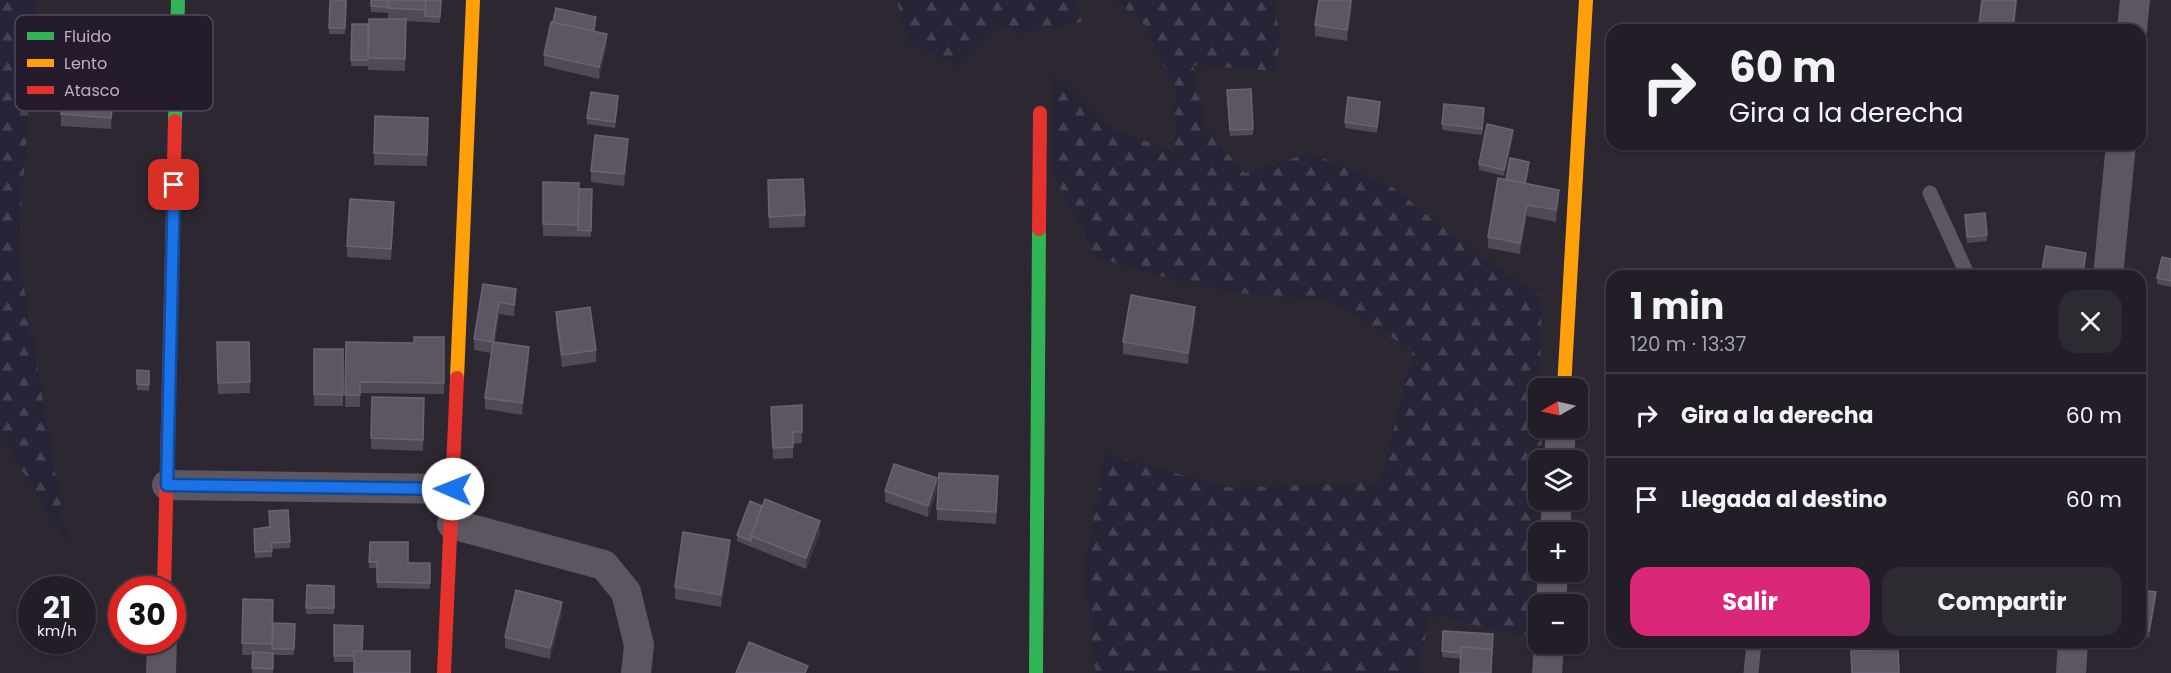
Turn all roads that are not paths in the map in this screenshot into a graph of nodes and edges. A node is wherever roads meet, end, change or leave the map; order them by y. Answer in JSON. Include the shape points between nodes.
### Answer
{"nodes":[{"id":1,"x":178,"y":0,"type":"edge"},
{"id":2,"x":473,"y":0,"type":"edge"},
{"id":3,"x":1586,"y":0,"type":"edge"},
{"id":4,"x":2135,"y":0,"type":"edge"},
{"id":5,"x":178,"y":15,"type":"edge"},
{"id":6,"x":2133,"y":24,"type":"edge"},
{"id":7,"x":175,"y":111,"type":"edge"},
{"id":8,"x":1040,"y":113,"type":"dead end"},
{"id":9,"x":2120,"y":150,"type":"edge"},
{"id":10,"x":1930,"y":193,"type":"dead end"},
{"id":11,"x":1965,"y":270,"type":"edge"},
{"id":12,"x":2109,"y":270,"type":"edge"},
{"id":13,"x":1565,"y":378,"type":"edge"},
{"id":14,"x":167,"y":485,"type":"junction"},
{"id":15,"x":453,"y":489,"type":"junction"},
{"id":16,"x":452,"y":524,"type":"junction"},
{"id":17,"x":164,"y":576,"type":"edge"},
{"id":18,"x":1753,"y":648,"type":"edge"},
{"id":19,"x":2072,"y":648,"type":"edge"},
{"id":20,"x":162,"y":654,"type":"edge"},
{"id":21,"x":1548,"y":654,"type":"edge"},
{"id":22,"x":162,"y":673,"type":"edge"},
{"id":23,"x":444,"y":673,"type":"edge"},
{"id":24,"x":636,"y":673,"type":"edge"},
{"id":25,"x":1036,"y":673,"type":"edge"},
{"id":26,"x":1547,"y":673,"type":"edge"},
{"id":27,"x":1750,"y":673,"type":"edge"},
{"id":28,"x":2070,"y":673,"type":"edge"}],
"edges":[{"from":1,"to":5,"type":"street"},
{"from":2,"to":15,"type":"street"},
{"from":3,"to":13,"type":"street"},
{"from":4,"to":6,"type":"street"},
{"from":7,"to":14,"type":"street"},
{"from":8,"to":25,"type":"street"},
{"from":9,"to":12,"type":"street"},
{"from":10,"to":11,"type":"lane"},
{"from":14,"to":15,"type":"street"},
{"from":14,"to":17,"type":"street"},
{"from":15,"to":16,"type":"street"},
{"from":16,"to":23,"type":"street"},
{"from":16,"to":24,"type":"street","via":[[604,566],[627,592],[639,645]]},
{"from":18,"to":27,"type":"lane"},
{"from":19,"to":28,"type":"street"},
{"from":20,"to":22,"type":"street"},
{"from":21,"to":26,"type":"street"}]}
